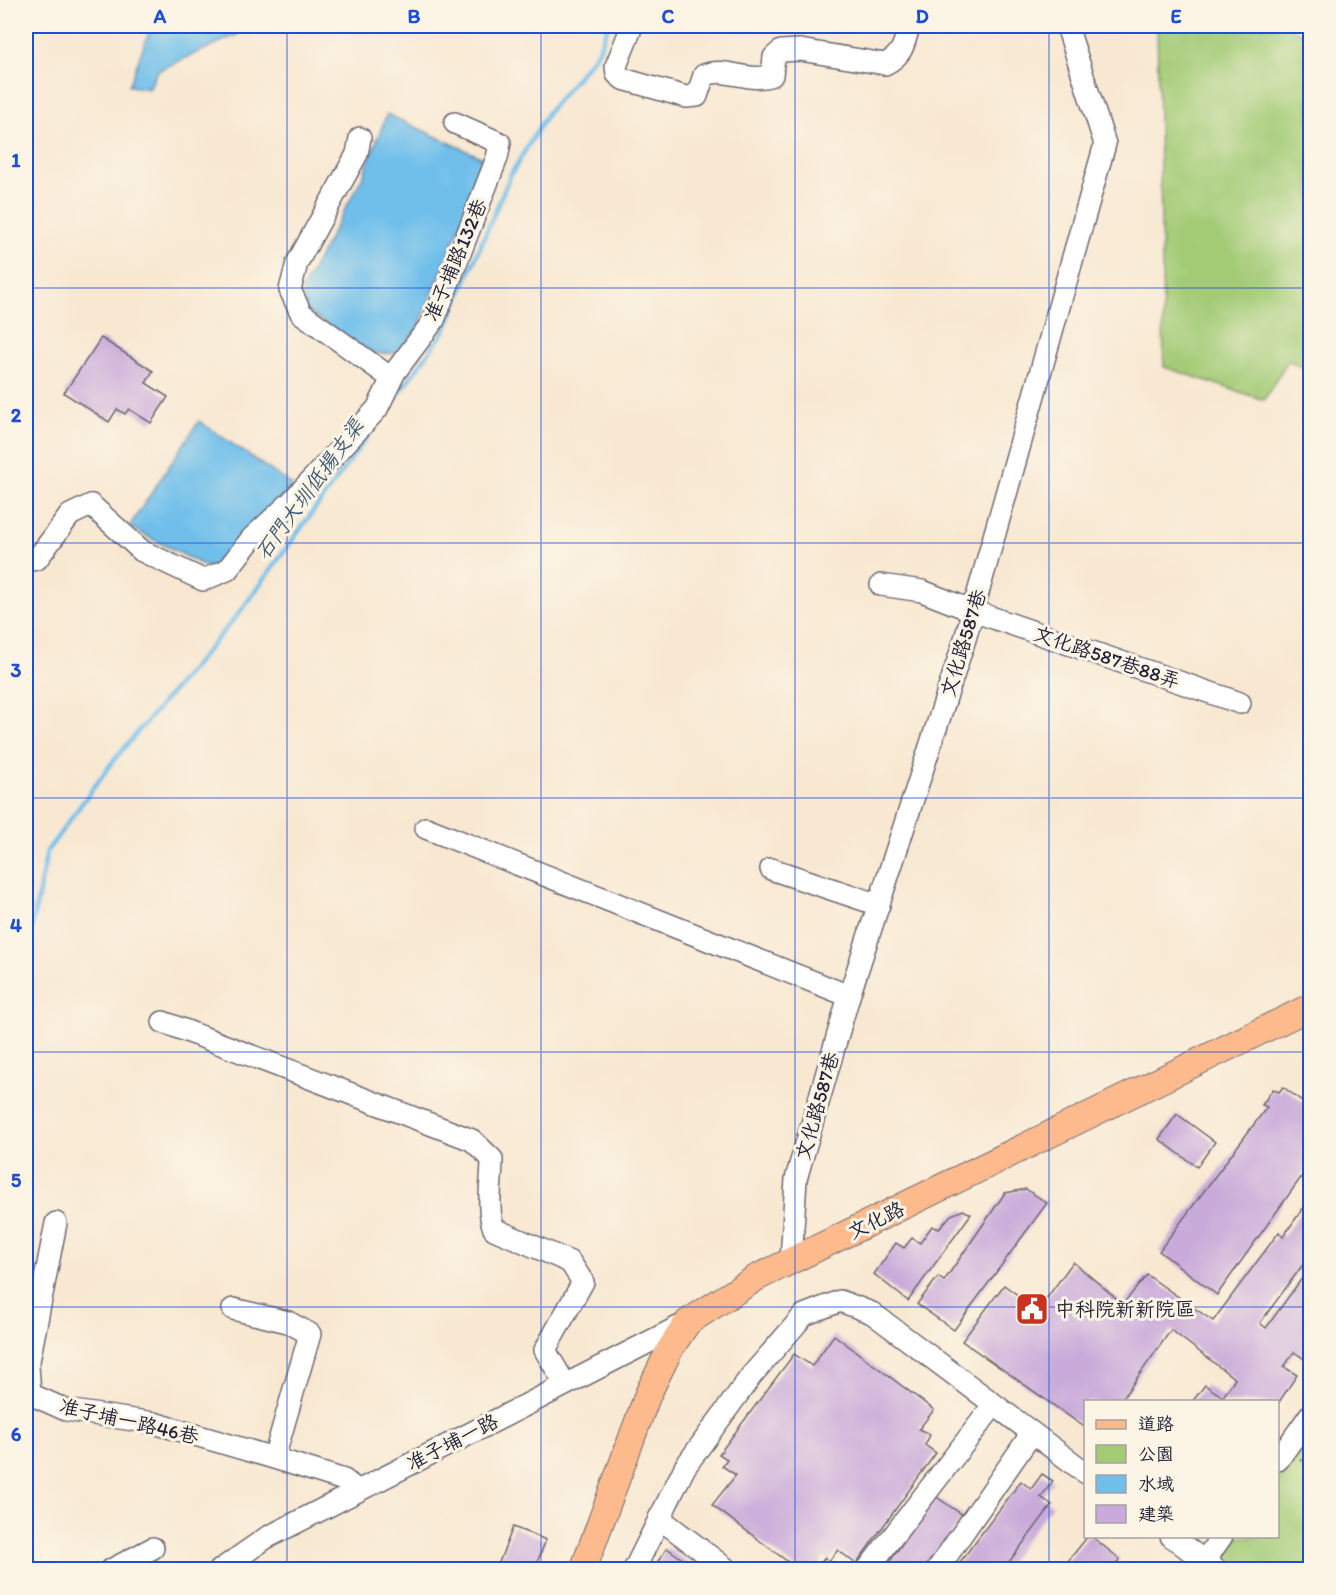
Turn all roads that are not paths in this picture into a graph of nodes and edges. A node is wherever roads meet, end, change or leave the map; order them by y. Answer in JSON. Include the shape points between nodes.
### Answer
{"nodes":[{"id":1,"x":632,"y":26,"type":"edge"},
{"id":2,"x":909,"y":26,"type":"edge"},
{"id":3,"x":1067,"y":26,"type":"edge"},
{"id":4,"x":455,"y":123,"type":"dead end"},
{"id":5,"x":360,"y":138,"type":"dead end"},
{"id":6,"x":392,"y":378,"type":"junction"},
{"id":7,"x":26,"y":561,"type":"edge"},
{"id":8,"x":881,"y":585,"type":"dead end"},
{"id":9,"x":973,"y":611,"type":"junction"},
{"id":10,"x":1240,"y":703,"type":"dead end"},
{"id":11,"x":426,"y":828,"type":"dead end"},
{"id":12,"x":771,"y":869,"type":"dead end"},
{"id":13,"x":879,"y":905,"type":"junction"},
{"id":14,"x":849,"y":996,"type":"junction"},
{"id":15,"x":1311,"y":1007,"type":"edge"},
{"id":16,"x":163,"y":1022,"type":"dead end"},
{"id":17,"x":56,"y":1223,"type":"dead end"},
{"id":18,"x":791,"y":1261,"type":"junction"},
{"id":19,"x":233,"y":1309,"type":"dead end"},
{"id":20,"x":688,"y":1322,"type":"junction"},
{"id":21,"x":565,"y":1384,"type":"junction"},
{"id":22,"x":993,"y":1406,"type":"junction"},
{"id":23,"x":1311,"y":1415,"type":"edge"},
{"id":24,"x":1032,"y":1433,"type":"junction"},
{"id":25,"x":274,"y":1458,"type":"junction"},
{"id":26,"x":1279,"y":1459,"type":"edge"},
{"id":27,"x":1084,"y":1472,"type":"edge"},
{"id":28,"x":357,"y":1491,"type":"junction"},
{"id":29,"x":659,"y":1518,"type":"junction"},
{"id":30,"x":1173,"y":1538,"type":"edge"},
{"id":31,"x":1221,"y":1538,"type":"edge"},
{"id":32,"x":153,"y":1548,"type":"dead end"},
{"id":33,"x":1206,"y":1566,"type":"edge"},
{"id":34,"x":111,"y":1569,"type":"edge"},
{"id":35,"x":219,"y":1569,"type":"edge"},
{"id":36,"x":583,"y":1569,"type":"edge"},
{"id":37,"x":634,"y":1569,"type":"edge"},
{"id":38,"x":728,"y":1569,"type":"edge"},
{"id":39,"x":867,"y":1569,"type":"edge"},
{"id":40,"x":937,"y":1569,"type":"edge"}],
"edges":[{"from":1,"to":2,"type":"lane","via":[[616,66],[617,74],[686,97],[697,96],[704,75],[715,71],[764,78],[772,75],[774,57],[781,51],[800,50],[885,64],[903,51]]},
{"from":3,"to":9,"type":"lane","name":"文化路587巷","via":[[1106,144]]},
{"from":4,"to":6,"type":"lane","name":"准子埔路132巷","via":[[500,143],[497,158],[434,320]]},
{"from":5,"to":6,"type":"lane","via":[[357,154],[297,263],[290,290],[301,313]]},
{"from":6,"to":7,"type":"lane","name":"准子埔路132巷","via":[[377,409],[252,538],[227,570],[203,580],[142,551],[91,505],[70,515],[38,559]]},
{"from":8,"to":9,"type":"lane","name":"文化路587巷88弄","via":[[922,591]]},
{"from":9,"to":10,"type":"lane","name":"文化路587巷88弄"},
{"from":9,"to":13,"type":"lane","name":"文化路587巷"},
{"from":11,"to":14,"type":"lane"},
{"from":12,"to":13,"type":"lane"},
{"from":13,"to":14,"type":"lane","name":"文化路587巷"},
{"from":14,"to":18,"type":"lane","name":"文化路587巷","via":[[796,1179]]},
{"from":15,"to":18,"type":"main road","name":"文化路"},
{"from":16,"to":21,"type":"lane","via":[[472,1140],[492,1159],[488,1214],[494,1229],[570,1262],[583,1282],[545,1350]]},
{"from":17,"to":25,"type":"lane","name":"准子埔一路46巷","via":[[27,1366],[30,1394],[66,1410],[154,1423]]},
{"from":18,"to":20,"type":"main road","name":"文化路"},
{"from":19,"to":25,"type":"lane","via":[[288,1322],[310,1334]]},
{"from":20,"to":21,"type":"lane","name":"准子埔一路"},
{"from":20,"to":36,"type":"main road","name":"文化路","via":[[648,1394]]},
{"from":21,"to":28,"type":"lane","name":"准子埔一路"},
{"from":22,"to":24,"type":"lane"},
{"from":22,"to":29,"type":"lane","via":[[872,1313],[840,1301],[804,1315],[751,1376],[684,1467]]},
{"from":22,"to":39,"type":"lane"},
{"from":23,"to":26,"type":"lane"},
{"from":24,"to":27,"type":"lane"},
{"from":24,"to":40,"type":"lane"},
{"from":25,"to":28,"type":"lane","name":"准子埔一路46巷","via":[[344,1480]]},
{"from":28,"to":35,"type":"lane","name":"准子埔一路","via":[[266,1538]]},
{"from":29,"to":37,"type":"lane"},
{"from":29,"to":38,"type":"lane"},
{"from":30,"to":33,"type":"lane"},
{"from":31,"to":33,"type":"lane"},
{"from":32,"to":34,"type":"lane"}]}
